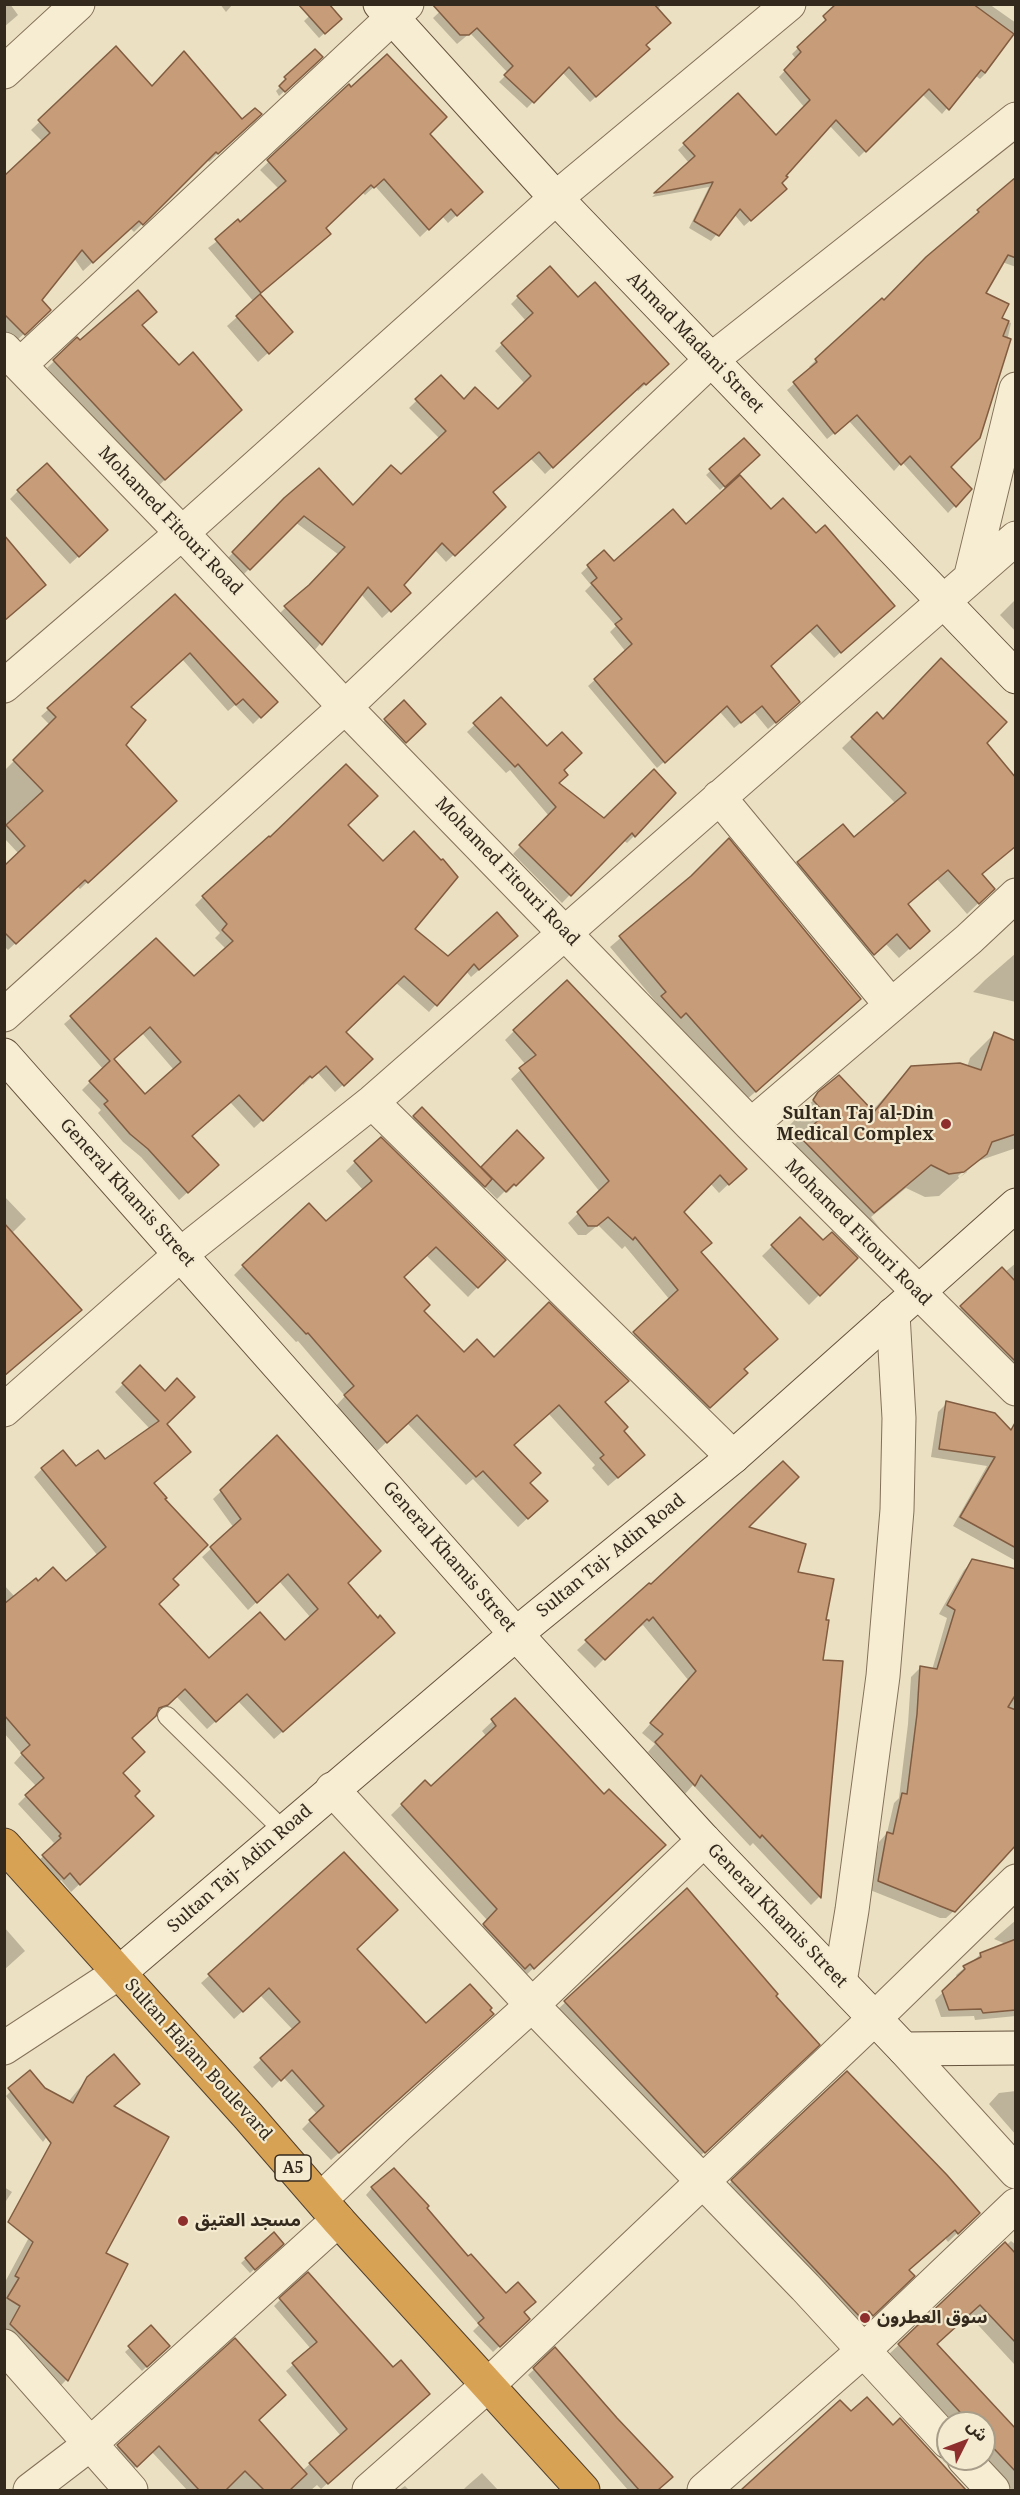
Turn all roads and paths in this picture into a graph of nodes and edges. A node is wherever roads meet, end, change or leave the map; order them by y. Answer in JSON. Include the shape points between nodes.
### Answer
{"nodes":[{"id":1,"x":78,"y":4,"type":"edge"},
{"id":2,"x":789,"y":4,"type":"edge"},
{"id":3,"x":393,"y":9,"type":"edge"},
{"id":4,"x":4,"y":72,"type":"edge"},
{"id":5,"x":1016,"y":119,"type":"edge"},
{"id":6,"x":556,"y":198,"type":"junction"},
{"id":7,"x":12,"y":357,"type":"edge"},
{"id":8,"x":711,"y":360,"type":"junction"},
{"id":9,"x":1016,"y":389,"type":"edge"},
{"id":10,"x":182,"y":533,"type":"junction"},
{"id":11,"x":1016,"y":538,"type":"edge"},
{"id":12,"x":971,"y":575,"type":"junction"},
{"id":13,"x":943,"y":602,"type":"junction"},
{"id":14,"x":1016,"y":677,"type":"edge"},
{"id":15,"x":4,"y":686,"type":"edge"},
{"id":16,"x":345,"y":706,"type":"junction"},
{"id":17,"x":719,"y":797,"type":"junction"},
{"id":18,"x":1016,"y":895,"type":"edge"},
{"id":19,"x":566,"y":932,"type":"junction"},
{"id":20,"x":891,"y":1005,"type":"junction"},
{"id":21,"x":4,"y":1015,"type":"edge"},
{"id":22,"x":4,"y":1055,"type":"edge"},
{"id":23,"x":372,"y":1102,"type":"junction"},
{"id":24,"x":751,"y":1125,"type":"junction"},
{"id":25,"x":1016,"y":1205,"type":"edge"},
{"id":26,"x":181,"y":1254,"type":"junction"},
{"id":27,"x":917,"y":1293,"type":"junction"},
{"id":28,"x":893,"y":1314,"type":"junction"},
{"id":29,"x":1016,"y":1389,"type":"edge"},
{"id":30,"x":4,"y":1410,"type":"edge"},
{"id":31,"x":733,"y":1457,"type":"junction"},
{"id":32,"x":516,"y":1634,"type":"junction"},
{"id":33,"x":167,"y":1716,"type":"dead end"},
{"id":34,"x":332,"y":1789,"type":"junction"},
{"id":35,"x":284,"y":1831,"type":"junction"},
{"id":36,"x":704,"y":1840,"type":"junction"},
{"id":37,"x":4,"y":1845,"type":"edge"},
{"id":38,"x":1016,"y":1881,"type":"edge"},
{"id":39,"x":120,"y":1972,"type":"junction"},
{"id":40,"x":840,"y":1982,"type":"junction"},
{"id":41,"x":532,"y":2005,"type":"junction"},
{"id":42,"x":875,"y":2018,"type":"junction"},
{"id":43,"x":4,"y":2048,"type":"edge"},
{"id":44,"x":1016,"y":2048,"type":"edge"},
{"id":45,"x":904,"y":2049,"type":"junction"},
{"id":46,"x":1016,"y":2172,"type":"edge"},
{"id":47,"x":702,"y":2181,"type":"junction"},
{"id":48,"x":1016,"y":2205,"type":"edge"},
{"id":49,"x":329,"y":2209,"type":"junction"},
{"id":50,"x":4,"y":2346,"type":"edge"},
{"id":51,"x":863,"y":2351,"type":"junction"},
{"id":52,"x":487,"y":2386,"type":"junction"},
{"id":53,"x":936,"y":2429,"type":"edge"},
{"id":54,"x":89,"y":2445,"type":"junction"},
{"id":55,"x":975,"y":2471,"type":"edge"},
{"id":56,"x":30,"y":2490,"type":"edge"},
{"id":57,"x":131,"y":2490,"type":"edge"},
{"id":58,"x":369,"y":2490,"type":"edge"},
{"id":59,"x":583,"y":2490,"type":"edge"},
{"id":60,"x":704,"y":2490,"type":"edge"},
{"id":61,"x":993,"y":2490,"type":"edge"}],
"edges":[{"from":1,"to":4,"type":"street"},
{"from":2,"to":6,"type":"street"},
{"from":3,"to":6,"type":"street","name":"Ahmad Madani Street"},
{"from":3,"to":7,"type":"street"},
{"from":5,"to":8,"type":"street"},
{"from":6,"to":8,"type":"street","name":"Ahmad Madani Street"},
{"from":6,"to":10,"type":"street"},
{"from":7,"to":10,"type":"street","name":"Mohamed Fitouri Road"},
{"from":8,"to":13,"type":"street","name":"Ahmad Madani Street"},
{"from":8,"to":16,"type":"street"},
{"from":9,"to":12,"type":"street"},
{"from":10,"to":15,"type":"street"},
{"from":10,"to":16,"type":"street","name":"Mohamed Fitouri Road"},
{"from":11,"to":12,"type":"street"},
{"from":12,"to":13,"type":"street"},
{"from":13,"to":14,"type":"street","name":"Ahmad Madani Street"},
{"from":13,"to":17,"type":"street"},
{"from":16,"to":19,"type":"street","name":"Mohamed Fitouri Road"},
{"from":16,"to":21,"type":"street"},
{"from":17,"to":19,"type":"street"},
{"from":17,"to":20,"type":"street"},
{"from":18,"to":20,"type":"street"},
{"from":19,"to":23,"type":"street"},
{"from":19,"to":24,"type":"street","name":"Mohamed Fitouri Road"},
{"from":20,"to":24,"type":"street"},
{"from":22,"to":26,"type":"street","name":"General Khamis Street"},
{"from":23,"to":26,"type":"street"},
{"from":23,"to":31,"type":"street"},
{"from":24,"to":27,"type":"street","name":"Mohamed Fitouri Road"},
{"from":25,"to":27,"type":"street","name":"Sultan Taj- Adin Road"},
{"from":26,"to":30,"type":"street"},
{"from":26,"to":32,"type":"street","name":"General Khamis Street"},
{"from":27,"to":28,"type":"street","name":"Sultan Taj- Adin Road"},
{"from":27,"to":29,"type":"street","name":"Mohamed Fitouri Road"},
{"from":28,"to":31,"type":"street","name":"Sultan Taj- Adin Road"},
{"from":28,"to":40,"type":"street","via":[[899,1418],[897,1510],[883,1676]]},
{"from":31,"to":32,"type":"street","name":"Sultan Taj- Adin Road"},
{"from":32,"to":34,"type":"street","name":"Sultan Taj- Adin Road"},
{"from":32,"to":36,"type":"street","name":"General Khamis Street"},
{"from":33,"to":35,"type":"lane"},
{"from":34,"to":35,"type":"street","name":"Sultan Taj- Adin Road"},
{"from":34,"to":41,"type":"street"},
{"from":35,"to":39,"type":"street","name":"Sultan Taj- Adin Road"},
{"from":36,"to":40,"type":"street","name":"General Khamis Street"},
{"from":36,"to":41,"type":"street"},
{"from":37,"to":39,"type":"highway","name":"Sultan Hajam Boulevard","number":"A5"},
{"from":38,"to":42,"type":"street"},
{"from":39,"to":43,"type":"street","name":"Sultan Taj- Adin Road"},
{"from":39,"to":49,"type":"highway","name":"Sultan Hajam Boulevard","number":"A5"},
{"from":40,"to":42,"type":"street","name":"General Khamis Street"},
{"from":41,"to":47,"type":"street"},
{"from":41,"to":49,"type":"street","via":[[397,2127]]},
{"from":42,"to":45,"type":"street","name":"General Khamis Street"},
{"from":42,"to":47,"type":"street"},
{"from":44,"to":45,"type":"street"},
{"from":45,"to":46,"type":"street","name":"General Khamis Street"},
{"from":47,"to":51,"type":"street"},
{"from":47,"to":52,"type":"street"},
{"from":48,"to":51,"type":"street"},
{"from":49,"to":52,"type":"highway","name":"Sultan Hajam Boulevard","number":"A5"},
{"from":49,"to":54,"type":"street"},
{"from":50,"to":54,"type":"street"},
{"from":51,"to":53,"type":"street"},
{"from":51,"to":60,"type":"street"},
{"from":52,"to":58,"type":"street"},
{"from":52,"to":59,"type":"highway","name":"Sultan Hajam Boulevard","number":"A5"},
{"from":54,"to":56,"type":"street"},
{"from":54,"to":57,"type":"street"},
{"from":55,"to":61,"type":"street"}]}
